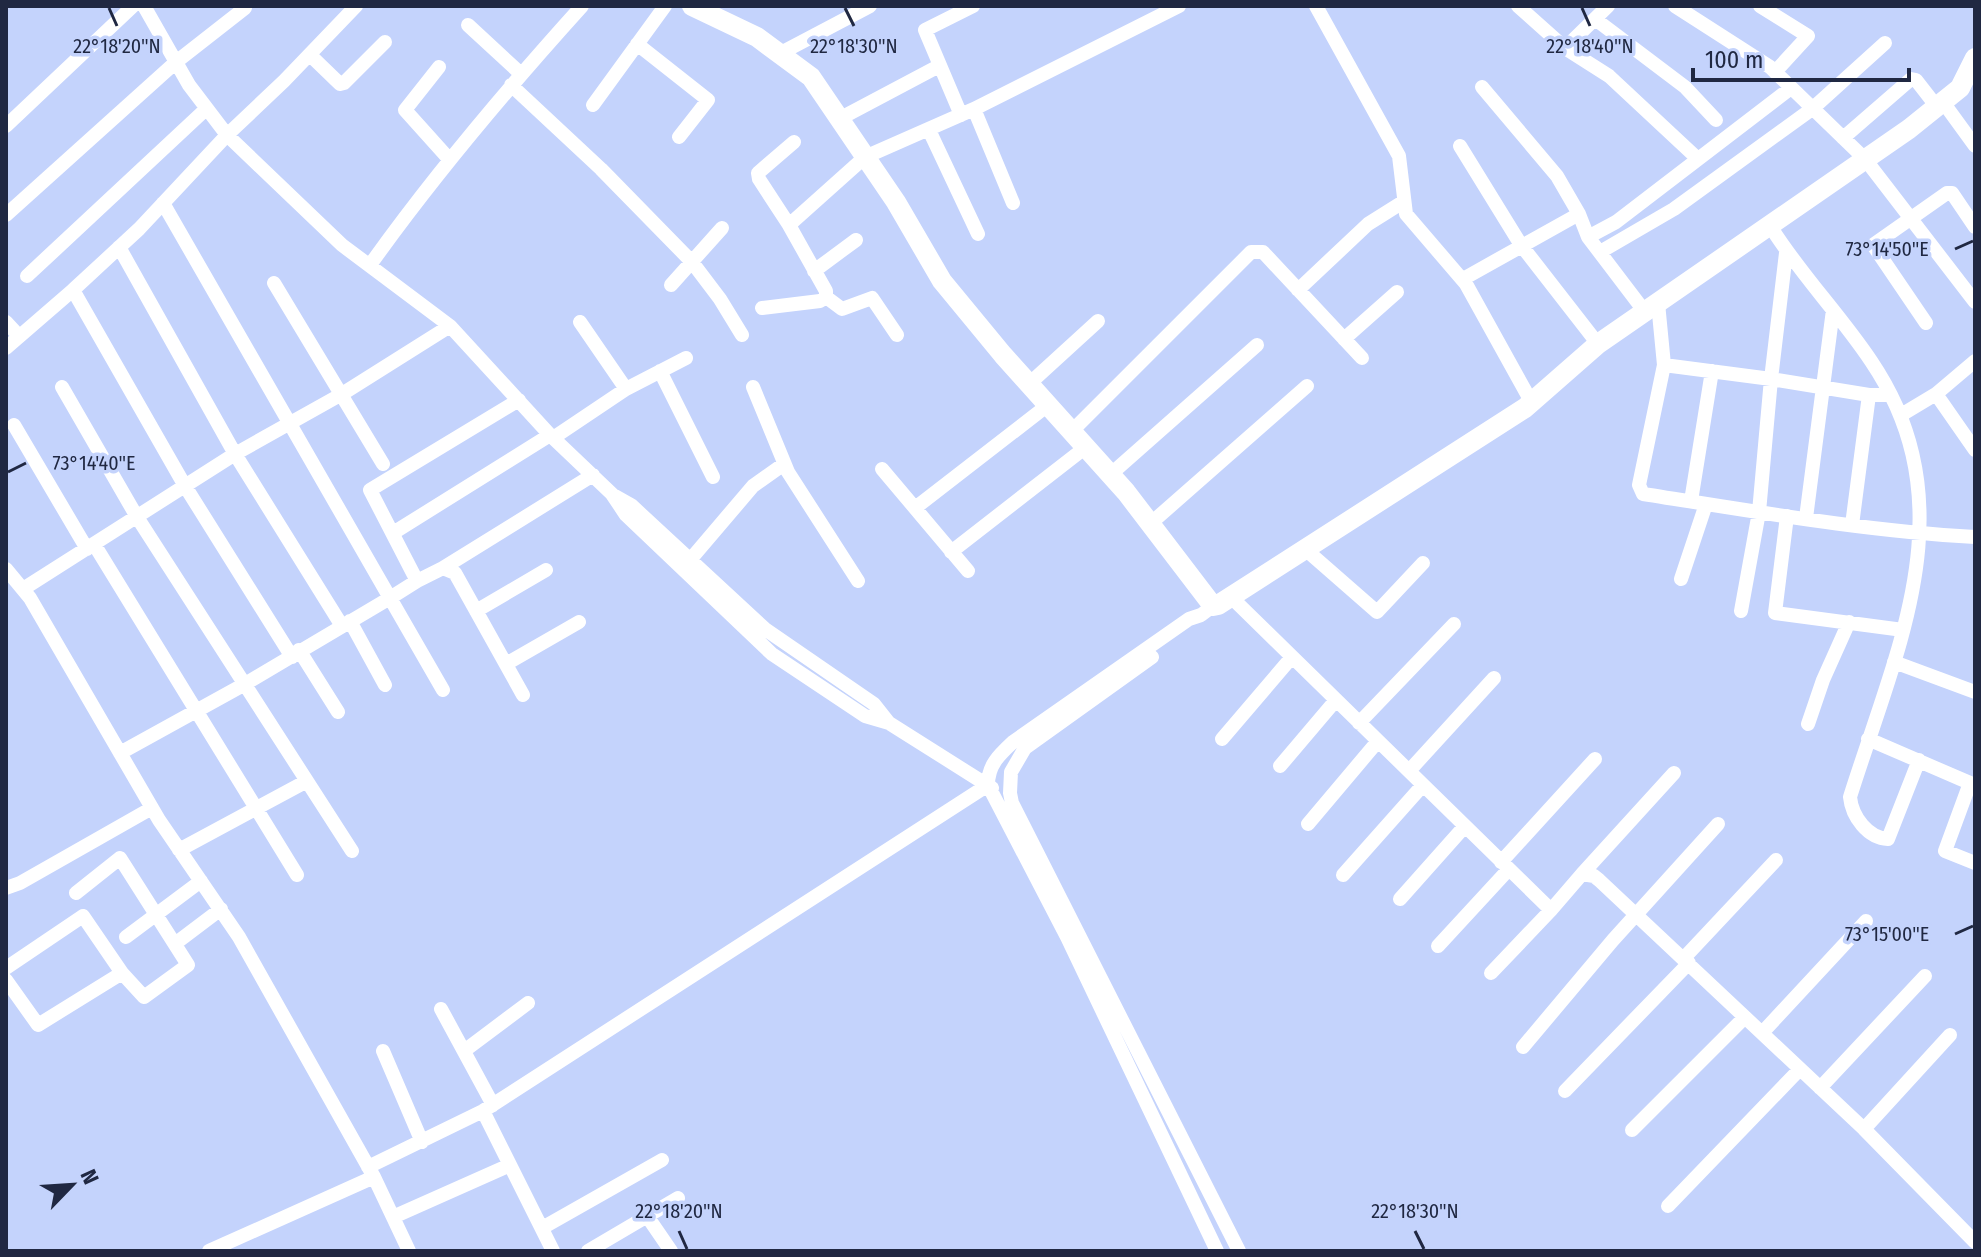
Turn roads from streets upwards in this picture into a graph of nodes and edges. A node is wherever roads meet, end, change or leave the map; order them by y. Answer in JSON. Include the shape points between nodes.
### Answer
{"nodes":[{"id":1,"x":133,"y":6,"type":"edge"},
{"id":2,"x":144,"y":6,"type":"edge"},
{"id":3,"x":356,"y":6,"type":"edge"},
{"id":4,"x":582,"y":6,"type":"edge"},
{"id":5,"x":665,"y":6,"type":"edge"},
{"id":6,"x":692,"y":6,"type":"edge"},
{"id":7,"x":870,"y":6,"type":"edge"},
{"id":8,"x":973,"y":6,"type":"edge"},
{"id":9,"x":1179,"y":6,"type":"edge"},
{"id":10,"x":1316,"y":6,"type":"edge"},
{"id":11,"x":1518,"y":6,"type":"edge"},
{"id":12,"x":1675,"y":6,"type":"edge"},
{"id":13,"x":1760,"y":6,"type":"edge"},
{"id":14,"x":245,"y":8,"type":"edge"},
{"id":15,"x":1601,"y":10,"type":"edge"},
{"id":16,"x":468,"y":25,"type":"dead end"},
{"id":17,"x":385,"y":42,"type":"dead end"},
{"id":18,"x":1885,"y":43,"type":"dead end"},
{"id":19,"x":637,"y":44,"type":"junction"},
{"id":20,"x":1565,"y":48,"type":"junction"},
{"id":21,"x":779,"y":54,"type":"junction"},
{"id":22,"x":310,"y":55,"type":"junction"},
{"id":23,"x":1975,"y":58,"type":"edge"},
{"id":24,"x":176,"y":62,"type":"junction"},
{"id":25,"x":939,"y":66,"type":"junction"},
{"id":26,"x":439,"y":67,"type":"dead end"},
{"id":27,"x":1775,"y":72,"type":"junction"},
{"id":28,"x":516,"y":80,"type":"junction"},
{"id":29,"x":1482,"y":87,"type":"dead end"},
{"id":30,"x":1791,"y":88,"type":"junction"},
{"id":31,"x":1940,"y":104,"type":"junction"},
{"id":32,"x":593,"y":105,"type":"dead end"},
{"id":33,"x":206,"y":109,"type":"junction"},
{"id":34,"x":1812,"y":109,"type":"junction"},
{"id":35,"x":968,"y":112,"type":"junction"},
{"id":36,"x":839,"y":119,"type":"junction"},
{"id":37,"x":1716,"y":120,"type":"dead end"},
{"id":38,"x":6,"y":126,"type":"edge"},
{"id":39,"x":929,"y":130,"type":"junction"},
{"id":40,"x":227,"y":135,"type":"junction"},
{"id":41,"x":679,"y":137,"type":"dead end"},
{"id":42,"x":1843,"y":138,"type":"junction"},
{"id":43,"x":794,"y":142,"type":"dead end"},
{"id":44,"x":1460,"y":146,"type":"dead end"},
{"id":45,"x":1975,"y":146,"type":"edge"},
{"id":46,"x":865,"y":157,"type":"junction"},
{"id":47,"x":449,"y":159,"type":"junction"},
{"id":48,"x":1698,"y":159,"type":"junction"},
{"id":49,"x":1865,"y":159,"type":"junction"},
{"id":50,"x":1403,"y":202,"type":"junction"},
{"id":51,"x":163,"y":203,"type":"junction"},
{"id":52,"x":1013,"y":203,"type":"dead end"},
{"id":53,"x":1579,"y":214,"type":"junction"},
{"id":54,"x":6,"y":215,"type":"edge"},
{"id":55,"x":1910,"y":217,"type":"junction"},
{"id":56,"x":1769,"y":224,"type":"junction"},
{"id":57,"x":789,"y":225,"type":"junction"},
{"id":58,"x":1975,"y":227,"type":"edge"},
{"id":59,"x":722,"y":228,"type":"dead end"},
{"id":60,"x":978,"y":234,"type":"dead end"},
{"id":61,"x":1588,"y":237,"type":"junction"},
{"id":62,"x":856,"y":240,"type":"dead end"},
{"id":63,"x":1521,"y":245,"type":"junction"},
{"id":64,"x":119,"y":247,"type":"junction"},
{"id":65,"x":1600,"y":252,"type":"junction"},
{"id":66,"x":1786,"y":253,"type":"junction"},
{"id":67,"x":692,"y":262,"type":"junction"},
{"id":68,"x":370,"y":265,"type":"junction"},
{"id":69,"x":814,"y":271,"type":"junction"},
{"id":70,"x":27,"y":276,"type":"dead end"},
{"id":71,"x":1463,"y":279,"type":"junction"},
{"id":72,"x":274,"y":283,"type":"dead end"},
{"id":73,"x":671,"y":285,"type":"dead end"},
{"id":74,"x":73,"y":290,"type":"junction"},
{"id":75,"x":1298,"y":290,"type":"junction"},
{"id":76,"x":1397,"y":292,"type":"dead end"},
{"id":77,"x":826,"y":297,"type":"junction"},
{"id":78,"x":1975,"y":302,"type":"edge"},
{"id":79,"x":762,"y":308,"type":"dead end"},
{"id":80,"x":1652,"y":308,"type":"junction"},
{"id":81,"x":1833,"y":310,"type":"junction"},
{"id":82,"x":1098,"y":321,"type":"dead end"},
{"id":83,"x":6,"y":322,"type":"edge"},
{"id":84,"x":580,"y":322,"type":"dead end"},
{"id":85,"x":1926,"y":323,"type":"dead end"},
{"id":86,"x":450,"y":326,"type":"junction"},
{"id":87,"x":742,"y":335,"type":"dead end"},
{"id":88,"x":897,"y":335,"type":"dead end"},
{"id":89,"x":19,"y":336,"type":"junction"},
{"id":90,"x":1344,"y":339,"type":"junction"},
{"id":91,"x":1598,"y":344,"type":"junction"},
{"id":92,"x":1257,"y":345,"type":"dead end"},
{"id":93,"x":6,"y":348,"type":"edge"},
{"id":94,"x":686,"y":358,"type":"dead end"},
{"id":95,"x":1362,"y":358,"type":"dead end"},
{"id":96,"x":1975,"y":361,"type":"edge"},
{"id":97,"x":1664,"y":365,"type":"junction"},
{"id":98,"x":660,"y":371,"type":"junction"},
{"id":99,"x":1712,"y":371,"type":"junction"},
{"id":100,"x":1771,"y":379,"type":"junction"},
{"id":101,"x":1029,"y":384,"type":"junction"},
{"id":102,"x":1307,"y":386,"type":"dead end"},
{"id":103,"x":62,"y":387,"type":"dead end"},
{"id":104,"x":753,"y":387,"type":"dead end"},
{"id":105,"x":626,"y":389,"type":"junction"},
{"id":106,"x":1821,"y":389,"type":"junction"},
{"id":107,"x":342,"y":394,"type":"junction"},
{"id":108,"x":1936,"y":394,"type":"junction"},
{"id":109,"x":1869,"y":395,"type":"junction"},
{"id":110,"x":1890,"y":395,"type":"junction"},
{"id":111,"x":519,"y":400,"type":"junction"},
{"id":112,"x":1048,"y":405,"type":"junction"},
{"id":113,"x":1524,"y":409,"type":"junction"},
{"id":114,"x":1901,"y":415,"type":"junction"},
{"id":115,"x":289,"y":424,"type":"junction"},
{"id":116,"x":14,"y":425,"type":"dead end"},
{"id":117,"x":1072,"y":431,"type":"junction"},
{"id":118,"x":552,"y":436,"type":"junction"},
{"id":119,"x":1086,"y":447,"type":"junction"},
{"id":120,"x":1975,"y":450,"type":"edge"},
{"id":121,"x":235,"y":454,"type":"junction"},
{"id":122,"x":383,"y":464,"type":"dead end"},
{"id":123,"x":784,"y":464,"type":"junction"},
{"id":124,"x":882,"y":469,"type":"dead end"},
{"id":125,"x":1111,"y":474,"type":"junction"},
{"id":126,"x":593,"y":475,"type":"junction"},
{"id":127,"x":713,"y":477,"type":"dead end"},
{"id":128,"x":185,"y":486,"type":"junction"},
{"id":129,"x":612,"y":494,"type":"junction"},
{"id":130,"x":1698,"y":502,"type":"junction"},
{"id":131,"x":915,"y":508,"type":"junction"},
{"id":132,"x":1759,"y":512,"type":"junction"},
{"id":133,"x":1787,"y":516,"type":"junction"},
{"id":134,"x":137,"y":517,"type":"junction"},
{"id":135,"x":1806,"y":518,"type":"junction"},
{"id":136,"x":1150,"y":524,"type":"junction"},
{"id":137,"x":1852,"y":525,"type":"junction"},
{"id":138,"x":393,"y":533,"type":"junction"},
{"id":139,"x":1921,"y":534,"type":"junction"},
{"id":140,"x":1975,"y":537,"type":"edge"},
{"id":141,"x":90,"y":546,"type":"junction"},
{"id":142,"x":1305,"y":549,"type":"junction"},
{"id":143,"x":951,"y":552,"type":"junction"},
{"id":144,"x":690,"y":560,"type":"junction"},
{"id":145,"x":1423,"y":563,"type":"dead end"},
{"id":146,"x":443,"y":568,"type":"junction"},
{"id":147,"x":546,"y":570,"type":"dead end"},
{"id":148,"x":968,"y":571,"type":"dead end"},
{"id":149,"x":8,"y":575,"type":"edge"},
{"id":150,"x":1681,"y":579,"type":"dead end"},
{"id":151,"x":417,"y":581,"type":"junction"},
{"id":152,"x":858,"y":581,"type":"dead end"},
{"id":153,"x":23,"y":589,"type":"junction"},
{"id":154,"x":390,"y":598,"type":"junction"},
{"id":155,"x":1215,"y":606,"type":"junction"},
{"id":156,"x":476,"y":611,"type":"junction"},
{"id":157,"x":1741,"y":611,"type":"dead end"},
{"id":158,"x":579,"y":622,"type":"dead end"},
{"id":159,"x":1849,"y":622,"type":"junction"},
{"id":160,"x":346,"y":623,"type":"junction"},
{"id":161,"x":1454,"y":624,"type":"dead end"},
{"id":162,"x":1903,"y":630,"type":"junction"},
{"id":163,"x":296,"y":654,"type":"junction"},
{"id":164,"x":1292,"y":657,"type":"junction"},
{"id":165,"x":1894,"y":662,"type":"junction"},
{"id":166,"x":506,"y":664,"type":"junction"},
{"id":167,"x":1494,"y":678,"type":"dead end"},
{"id":168,"x":245,"y":684,"type":"junction"},
{"id":169,"x":385,"y":685,"type":"dead end"},
{"id":170,"x":443,"y":690,"type":"dead end"},
{"id":171,"x":1975,"y":692,"type":"edge"},
{"id":172,"x":523,"y":695,"type":"dead end"},
{"id":173,"x":1336,"y":700,"type":"junction"},
{"id":174,"x":196,"y":712,"type":"junction"},
{"id":175,"x":338,"y":712,"type":"dead end"},
{"id":176,"x":889,"y":723,"type":"junction"},
{"id":177,"x":1359,"y":723,"type":"junction"},
{"id":178,"x":1808,"y":724,"type":"dead end"},
{"id":179,"x":1222,"y":739,"type":"dead end"},
{"id":180,"x":1868,"y":739,"type":"junction"},
{"id":181,"x":1378,"y":741,"type":"junction"},
{"id":182,"x":120,"y":753,"type":"junction"},
{"id":183,"x":1595,"y":759,"type":"dead end"},
{"id":184,"x":1919,"y":760,"type":"junction"},
{"id":185,"x":1280,"y":766,"type":"dead end"},
{"id":186,"x":1409,"y":771,"type":"junction"},
{"id":187,"x":1674,"y":773,"type":"dead end"},
{"id":188,"x":307,"y":781,"type":"junction"},
{"id":189,"x":1973,"y":784,"type":"edge"},
{"id":190,"x":988,"y":785,"type":"junction"},
{"id":191,"x":1423,"y":785,"type":"junction"},
{"id":192,"x":1011,"y":798,"type":"junction"},
{"id":193,"x":152,"y":808,"type":"junction"},
{"id":194,"x":256,"y":809,"type":"junction"},
{"id":195,"x":1308,"y":824,"type":"dead end"},
{"id":196,"x":1718,"y":824,"type":"dead end"},
{"id":197,"x":1465,"y":826,"type":"junction"},
{"id":198,"x":179,"y":850,"type":"junction"},
{"id":199,"x":352,"y":851,"type":"dead end"},
{"id":200,"x":1776,"y":860,"type":"dead end"},
{"id":201,"x":1975,"y":863,"type":"edge"},
{"id":202,"x":1505,"y":866,"type":"junction"},
{"id":203,"x":1582,"y":874,"type":"junction"},
{"id":204,"x":297,"y":875,"type":"dead end"},
{"id":205,"x":1343,"y":875,"type":"dead end"},
{"id":206,"x":201,"y":881,"type":"junction"},
{"id":207,"x":6,"y":888,"type":"edge"},
{"id":208,"x":76,"y":893,"type":"dead end"},
{"id":209,"x":1400,"y":899,"type":"dead end"},
{"id":210,"x":221,"y":909,"type":"junction"},
{"id":211,"x":1551,"y":910,"type":"junction"},
{"id":212,"x":1637,"y":914,"type":"junction"},
{"id":213,"x":156,"y":915,"type":"junction"},
{"id":214,"x":1866,"y":921,"type":"dead end"},
{"id":215,"x":126,"y":937,"type":"dead end"},
{"id":216,"x":176,"y":943,"type":"junction"},
{"id":217,"x":1438,"y":946,"type":"dead end"},
{"id":218,"x":1686,"y":960,"type":"junction"},
{"id":219,"x":6,"y":968,"type":"edge"},
{"id":220,"x":122,"y":973,"type":"junction"},
{"id":221,"x":1491,"y":973,"type":"dead end"},
{"id":222,"x":1925,"y":976,"type":"dead end"},
{"id":223,"x":6,"y":980,"type":"edge"},
{"id":224,"x":528,"y":1003,"type":"dead end"},
{"id":225,"x":441,"y":1009,"type":"dead end"},
{"id":226,"x":1745,"y":1017,"type":"junction"},
{"id":227,"x":1762,"y":1033,"type":"junction"},
{"id":228,"x":1950,"y":1035,"type":"dead end"},
{"id":229,"x":1523,"y":1047,"type":"dead end"},
{"id":230,"x":383,"y":1051,"type":"dead end"},
{"id":231,"x":464,"y":1051,"type":"junction"},
{"id":232,"x":1800,"y":1069,"type":"junction"},
{"id":233,"x":1820,"y":1088,"type":"junction"},
{"id":234,"x":1565,"y":1091,"type":"dead end"},
{"id":235,"x":488,"y":1108,"type":"junction"},
{"id":236,"x":1864,"y":1129,"type":"junction"},
{"id":237,"x":1632,"y":1130,"type":"dead end"},
{"id":238,"x":422,"y":1142,"type":"junction"},
{"id":239,"x":662,"y":1160,"type":"dead end"},
{"id":240,"x":510,"y":1165,"type":"junction"},
{"id":241,"x":371,"y":1172,"type":"junction"},
{"id":242,"x":678,"y":1198,"type":"dead end"},
{"id":243,"x":1668,"y":1206,"type":"dead end"},
{"id":244,"x":647,"y":1216,"type":"junction"},
{"id":245,"x":393,"y":1217,"type":"junction"},
{"id":246,"x":542,"y":1228,"type":"junction"},
{"id":247,"x":1230,"y":1233,"type":"junction"},
{"id":248,"x":1975,"y":1242,"type":"edge"},
{"id":249,"x":1215,"y":1247,"type":"edge"},
{"id":250,"x":209,"y":1251,"type":"edge"},
{"id":251,"x":409,"y":1251,"type":"edge"},
{"id":252,"x":553,"y":1251,"type":"edge"},
{"id":253,"x":589,"y":1251,"type":"edge"},
{"id":254,"x":671,"y":1251,"type":"edge"},
{"id":255,"x":1239,"y":1251,"type":"edge"}],
"edges":[{"from":1,"to":38,"type":"street"},
{"from":2,"to":24,"type":"street"},
{"from":3,"to":22,"type":"street"},
{"from":4,"to":28,"type":"street"},
{"from":5,"to":19,"type":"street"},
{"from":6,"to":21,"type":"street","via":[[757,37]]},
{"from":7,"to":21,"type":"street"},
{"from":8,"to":25,"type":"street","via":[[925,30]]},
{"from":9,"to":35,"type":"street"},
{"from":10,"to":50,"type":"street","via":[[1399,156]]},
{"from":11,"to":20,"type":"street"},
{"from":12,"to":27,"type":"street"},
{"from":13,"to":27,"type":"street","via":[[1808,36]]},
{"from":14,"to":24,"type":"street"},
{"from":15,"to":20,"type":"street"},
{"from":15,"to":37,"type":"street"},
{"from":16,"to":28,"type":"street"},
{"from":17,"to":22,"type":"street","via":[[340,84]]},
{"from":18,"to":34,"type":"street"},
{"from":19,"to":32,"type":"street"},
{"from":19,"to":41,"type":"street","via":[[708,100]]},
{"from":20,"to":48,"type":"street","via":[[1609,76]]},
{"from":21,"to":36,"type":"street","via":[[811,77]]},
{"from":22,"to":40,"type":"street"},
{"from":23,"to":31,"type":"street","via":[[1960,88]]},
{"from":24,"to":33,"type":"street"},
{"from":24,"to":54,"type":"street"},
{"from":25,"to":35,"type":"street"},
{"from":25,"to":36,"type":"street"},
{"from":26,"to":47,"type":"street","via":[[405,110]]},
{"from":27,"to":30,"type":"street"},
{"from":28,"to":47,"type":"street"},
{"from":28,"to":67,"type":"street"},
{"from":29,"to":53,"type":"street","via":[[1557,176]]},
{"from":30,"to":34,"type":"street"},
{"from":30,"to":48,"type":"street"},
{"from":31,"to":42,"type":"street","via":[[1911,79]]},
{"from":31,"to":45,"type":"street"},
{"from":31,"to":49,"type":"street"},
{"from":33,"to":40,"type":"street"},
{"from":33,"to":70,"type":"street"},
{"from":34,"to":42,"type":"street"},
{"from":34,"to":65,"type":"street","via":[[1674,209]]},
{"from":35,"to":39,"type":"street"},
{"from":35,"to":52,"type":"street"},
{"from":36,"to":46,"type":"street"},
{"from":39,"to":46,"type":"street"},
{"from":39,"to":60,"type":"street"},
{"from":40,"to":51,"type":"street"},
{"from":40,"to":68,"type":"street","via":[[342,245]]},
{"from":42,"to":49,"type":"street"},
{"from":43,"to":57,"type":"street","via":[[758,173]]},
{"from":44,"to":63,"type":"street"},
{"from":46,"to":57,"type":"street"},
{"from":46,"to":101,"type":"street","via":[[942,281]]},
{"from":47,"to":68,"type":"street"},
{"from":48,"to":61,"type":"street"},
{"from":49,"to":55,"type":"street"},
{"from":49,"to":56,"type":"street"},
{"from":50,"to":71,"type":"street","via":[[1409,219]]},
{"from":50,"to":75,"type":"street","via":[[1368,224]]},
{"from":51,"to":64,"type":"street"},
{"from":51,"to":115,"type":"street"},
{"from":53,"to":61,"type":"street"},
{"from":53,"to":63,"type":"street"},
{"from":55,"to":58,"type":"street","via":[[1949,193]]},
{"from":55,"to":78,"type":"street"},
{"from":55,"to":85,"type":"street","via":[[1873,245]]},
{"from":56,"to":66,"type":"street"},
{"from":56,"to":80,"type":"street"},
{"from":57,"to":69,"type":"street"},
{"from":59,"to":67,"type":"street"},
{"from":61,"to":65,"type":"street"},
{"from":62,"to":69,"type":"street"},
{"from":63,"to":71,"type":"street"},
{"from":63,"to":91,"type":"street"},
{"from":64,"to":74,"type":"street"},
{"from":64,"to":121,"type":"street"},
{"from":65,"to":80,"type":"street"},
{"from":66,"to":81,"type":"street"},
{"from":66,"to":100,"type":"street"},
{"from":67,"to":73,"type":"street"},
{"from":67,"to":87,"type":"street"},
{"from":68,"to":86,"type":"street"},
{"from":69,"to":77,"type":"street"},
{"from":71,"to":113,"type":"street"},
{"from":72,"to":107,"type":"street"},
{"from":74,"to":89,"type":"street"},
{"from":74,"to":128,"type":"street"},
{"from":75,"to":90,"type":"street"},
{"from":75,"to":117,"type":"street","via":[[1263,252],[1251,252]]},
{"from":76,"to":90,"type":"street"},
{"from":77,"to":79,"type":"street"},
{"from":77,"to":88,"type":"street","via":[[842,309],[872,298]]},
{"from":80,"to":91,"type":"street"},
{"from":80,"to":97,"type":"street"},
{"from":81,"to":106,"type":"street"},
{"from":81,"to":110,"type":"street"},
{"from":82,"to":101,"type":"street"},
{"from":83,"to":89,"type":"street"},
{"from":84,"to":105,"type":"street"},
{"from":86,"to":107,"type":"street"},
{"from":86,"to":111,"type":"street"},
{"from":89,"to":93,"type":"street"},
{"from":90,"to":95,"type":"street"},
{"from":91,"to":113,"type":"street"},
{"from":92,"to":125,"type":"street"},
{"from":94,"to":98,"type":"street"},
{"from":96,"to":108,"type":"street"},
{"from":97,"to":99,"type":"street"},
{"from":97,"to":130,"type":"street","via":[[1639,485],[1643,494]]},
{"from":98,"to":105,"type":"street"},
{"from":98,"to":127,"type":"street"},
{"from":99,"to":100,"type":"street"},
{"from":99,"to":130,"type":"street"},
{"from":100,"to":106,"type":"street"},
{"from":100,"to":132,"type":"street"},
{"from":101,"to":112,"type":"street"},
{"from":102,"to":136,"type":"street"},
{"from":103,"to":134,"type":"street"},
{"from":104,"to":123,"type":"street"},
{"from":105,"to":118,"type":"street"},
{"from":106,"to":109,"type":"street"},
{"from":106,"to":135,"type":"street"},
{"from":107,"to":115,"type":"street"},
{"from":107,"to":122,"type":"street"},
{"from":108,"to":114,"type":"street"},
{"from":108,"to":120,"type":"street"},
{"from":109,"to":110,"type":"street"},
{"from":109,"to":137,"type":"street"},
{"from":110,"to":114,"type":"street"},
{"from":111,"to":118,"type":"street"},
{"from":111,"to":138,"type":"street","via":[[370,490]]},
{"from":112,"to":117,"type":"street"},
{"from":112,"to":131,"type":"street"},
{"from":113,"to":142,"type":"street"},
{"from":114,"to":139,"type":"street","via":[[1917,480]]},
{"from":115,"to":121,"type":"street"},
{"from":115,"to":154,"type":"street"},
{"from":116,"to":141,"type":"street"},
{"from":117,"to":119,"type":"street"},
{"from":118,"to":126,"type":"street"},
{"from":118,"to":138,"type":"street"},
{"from":119,"to":125,"type":"street"},
{"from":119,"to":143,"type":"street"},
{"from":121,"to":128,"type":"street"},
{"from":121,"to":160,"type":"street"},
{"from":123,"to":144,"type":"street","via":[[753,486]]},
{"from":123,"to":152,"type":"street"},
{"from":124,"to":131,"type":"street"},
{"from":125,"to":136,"type":"street"},
{"from":126,"to":129,"type":"street"},
{"from":126,"to":146,"type":"street"},
{"from":128,"to":134,"type":"street"},
{"from":128,"to":163,"type":"street"},
{"from":129,"to":144,"type":"street"},
{"from":129,"to":176,"type":"street","via":[[626,515],[772,654],[872,720]]},
{"from":130,"to":132,"type":"street"},
{"from":130,"to":150,"type":"street"},
{"from":131,"to":143,"type":"street"},
{"from":132,"to":133,"type":"street"},
{"from":132,"to":157,"type":"street"},
{"from":133,"to":135,"type":"street"},
{"from":133,"to":159,"type":"street","via":[[1775,613]]},
{"from":134,"to":141,"type":"street"},
{"from":134,"to":168,"type":"street"},
{"from":135,"to":137,"type":"street"},
{"from":136,"to":155,"type":"street"},
{"from":137,"to":139,"type":"street"},
{"from":138,"to":151,"type":"street"},
{"from":139,"to":140,"type":"street"},
{"from":139,"to":162,"type":"street"},
{"from":141,"to":153,"type":"street"},
{"from":141,"to":174,"type":"street"},
{"from":142,"to":145,"type":"street","via":[[1377,612]]},
{"from":142,"to":155,"type":"street"},
{"from":143,"to":148,"type":"street"},
{"from":144,"to":176,"type":"street","via":[[765,629],[869,700]]},
{"from":146,"to":151,"type":"street"},
{"from":146,"to":156,"type":"street","via":[[455,573]]},
{"from":147,"to":156,"type":"street"},
{"from":149,"to":153,"type":"street"},
{"from":151,"to":154,"type":"street"},
{"from":153,"to":182,"type":"street"},
{"from":154,"to":160,"type":"street"},
{"from":154,"to":170,"type":"street"},
{"from":155,"to":164,"type":"street"},
{"from":155,"to":190,"type":"street","via":[[1013,742],[992,765]]},
{"from":155,"to":192,"type":"street","via":[[1025,748],[1011,772]]},
{"from":156,"to":166,"type":"street"},
{"from":158,"to":166,"type":"street"},
{"from":159,"to":162,"type":"street"},
{"from":159,"to":178,"type":"street"},
{"from":160,"to":163,"type":"street"},
{"from":160,"to":169,"type":"street"},
{"from":161,"to":177,"type":"street"},
{"from":162,"to":165,"type":"street"},
{"from":163,"to":168,"type":"street"},
{"from":163,"to":175,"type":"street"},
{"from":164,"to":173,"type":"street"},
{"from":164,"to":179,"type":"street"},
{"from":165,"to":171,"type":"street"},
{"from":165,"to":180,"type":"street"},
{"from":166,"to":172,"type":"street"},
{"from":167,"to":186,"type":"street"},
{"from":168,"to":174,"type":"street"},
{"from":168,"to":188,"type":"street"},
{"from":173,"to":177,"type":"street"},
{"from":173,"to":185,"type":"street"},
{"from":174,"to":182,"type":"street"},
{"from":174,"to":194,"type":"street"},
{"from":176,"to":190,"type":"street"},
{"from":177,"to":181,"type":"street"},
{"from":180,"to":184,"type":"street"},
{"from":180,"to":184,"type":"street","via":[[1850,802],[1858,819],[1877,837],[1888,839]]},
{"from":181,"to":186,"type":"street"},
{"from":181,"to":195,"type":"street"},
{"from":182,"to":193,"type":"street"},
{"from":183,"to":202,"type":"street"},
{"from":184,"to":189,"type":"street"},
{"from":186,"to":191,"type":"street"},
{"from":187,"to":203,"type":"street"},
{"from":188,"to":194,"type":"street"},
{"from":188,"to":199,"type":"street"},
{"from":189,"to":201,"type":"street","via":[[1945,851]]},
{"from":190,"to":192,"type":"street"},
{"from":190,"to":235,"type":"street"},
{"from":190,"to":249,"type":"street"},
{"from":191,"to":197,"type":"street"},
{"from":191,"to":205,"type":"street"},
{"from":192,"to":247,"type":"street"},
{"from":193,"to":198,"type":"street"},
{"from":193,"to":207,"type":"street"},
{"from":194,"to":198,"type":"street"},
{"from":194,"to":204,"type":"street"},
{"from":196,"to":212,"type":"street"},
{"from":197,"to":202,"type":"street"},
{"from":197,"to":209,"type":"street"},
{"from":198,"to":206,"type":"street"},
{"from":200,"to":218,"type":"street"},
{"from":202,"to":211,"type":"street"},
{"from":202,"to":217,"type":"street"},
{"from":203,"to":211,"type":"street"},
{"from":203,"to":212,"type":"street","via":[[1594,876]]},
{"from":206,"to":210,"type":"street"},
{"from":206,"to":213,"type":"street"},
{"from":208,"to":213,"type":"street","via":[[120,858]]},
{"from":210,"to":216,"type":"street"},
{"from":210,"to":241,"type":"street"},
{"from":211,"to":221,"type":"street"},
{"from":212,"to":218,"type":"street"},
{"from":212,"to":229,"type":"street"},
{"from":213,"to":215,"type":"street"},
{"from":213,"to":216,"type":"street"},
{"from":214,"to":227,"type":"street"},
{"from":216,"to":220,"type":"street","via":[[188,965],[144,997]]},
{"from":218,"to":226,"type":"street"},
{"from":218,"to":234,"type":"street"},
{"from":219,"to":220,"type":"street","via":[[83,916]]},
{"from":220,"to":223,"type":"street","via":[[38,1025]]},
{"from":222,"to":233,"type":"street"},
{"from":224,"to":231,"type":"street"},
{"from":225,"to":231,"type":"street"},
{"from":226,"to":227,"type":"street"},
{"from":226,"to":237,"type":"street"},
{"from":227,"to":232,"type":"street"},
{"from":228,"to":236,"type":"street"},
{"from":230,"to":238,"type":"street"},
{"from":231,"to":235,"type":"street"},
{"from":232,"to":233,"type":"street"},
{"from":232,"to":243,"type":"street"},
{"from":233,"to":236,"type":"street"},
{"from":235,"to":238,"type":"street"},
{"from":235,"to":240,"type":"street"},
{"from":236,"to":248,"type":"street"},
{"from":238,"to":241,"type":"street"},
{"from":239,"to":246,"type":"street"},
{"from":240,"to":245,"type":"street"},
{"from":240,"to":246,"type":"street"},
{"from":241,"to":245,"type":"street"},
{"from":241,"to":250,"type":"street"},
{"from":242,"to":244,"type":"street"},
{"from":244,"to":253,"type":"street"},
{"from":244,"to":254,"type":"street"},
{"from":245,"to":251,"type":"street"},
{"from":246,"to":252,"type":"street"},
{"from":247,"to":249,"type":"street"},
{"from":247,"to":255,"type":"street"}]}
